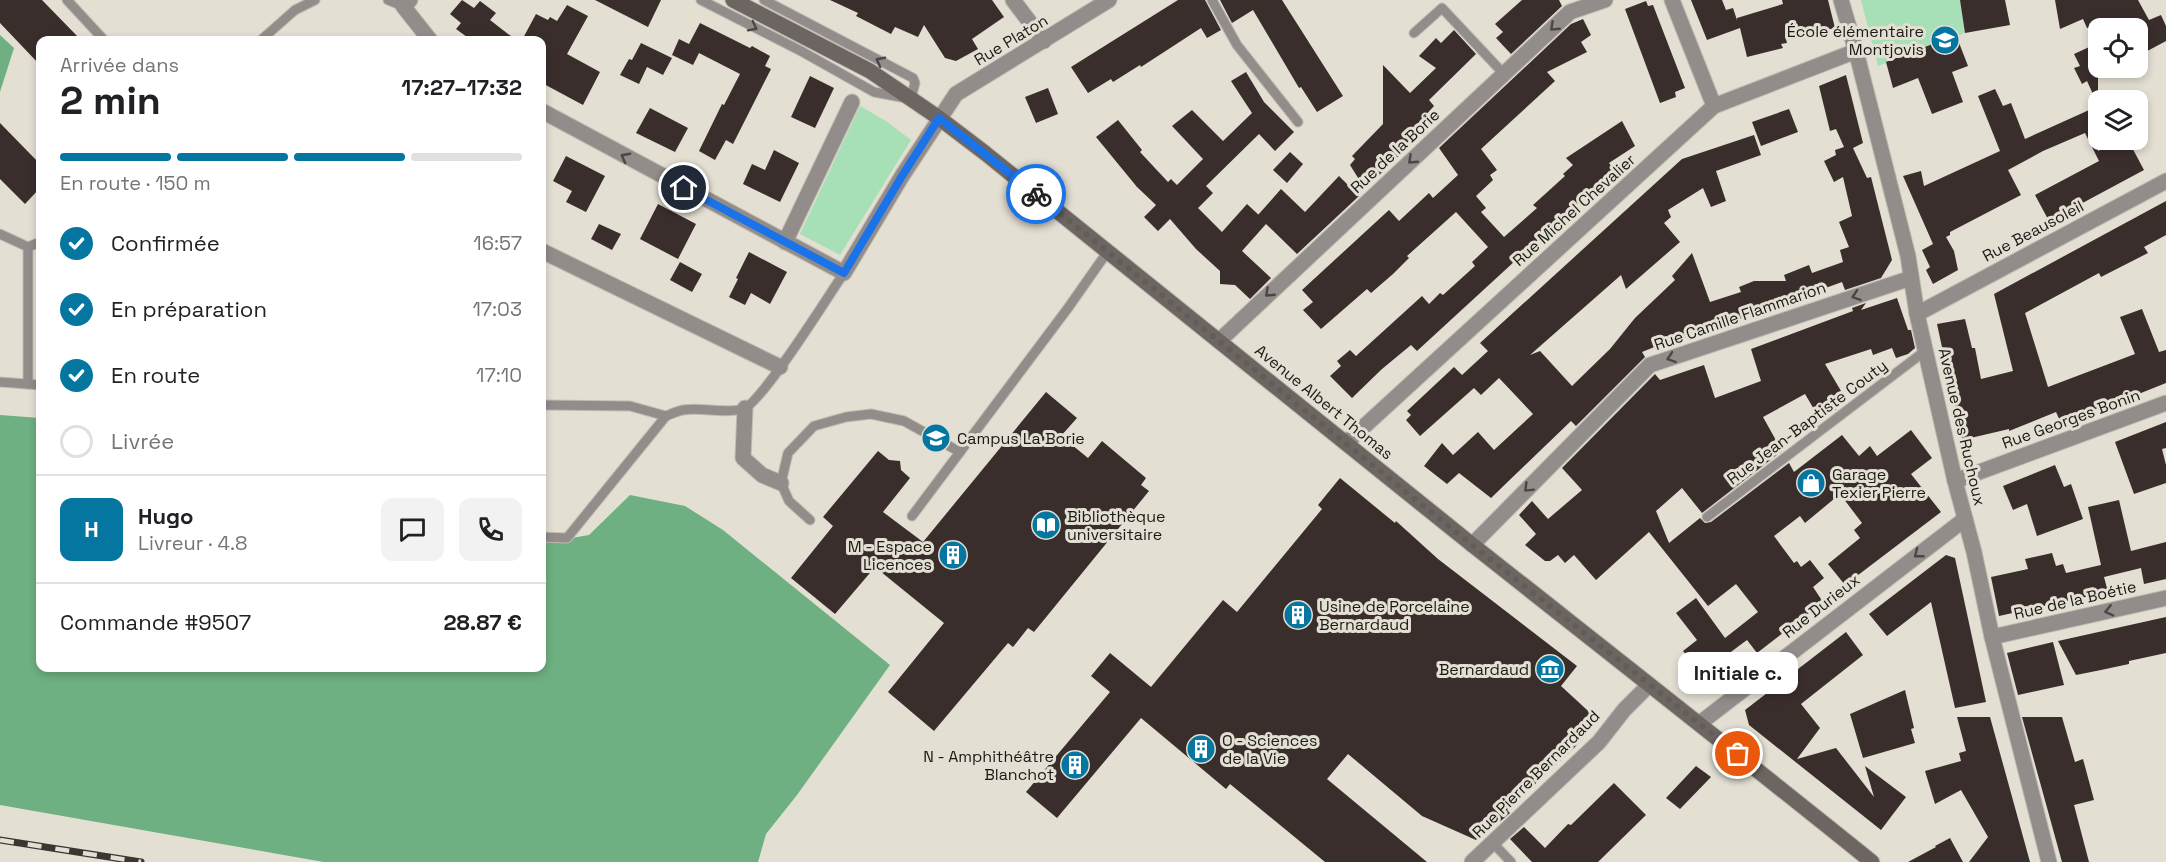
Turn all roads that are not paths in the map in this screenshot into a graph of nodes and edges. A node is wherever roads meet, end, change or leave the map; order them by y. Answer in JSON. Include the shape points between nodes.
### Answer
{"nodes":[{"id":1,"x":67,"y":0,"type":"edge"},
{"id":2,"x":315,"y":0,"type":"edge"},
{"id":3,"x":388,"y":0,"type":"edge"},
{"id":4,"x":701,"y":0,"type":"edge"},
{"id":5,"x":733,"y":0,"type":"edge"},
{"id":6,"x":764,"y":0,"type":"edge"},
{"id":7,"x":1013,"y":0,"type":"edge"},
{"id":8,"x":1109,"y":0,"type":"edge"},
{"id":9,"x":1212,"y":0,"type":"edge"},
{"id":10,"x":1605,"y":0,"type":"edge"},
{"id":11,"x":1672,"y":0,"type":"edge"},
{"id":12,"x":1841,"y":0,"type":"edge"},
{"id":13,"x":406,"y":3,"type":"edge"},
{"id":14,"x":1414,"y":33,"type":"dead end"},
{"id":15,"x":100,"y":36,"type":"edge"},
{"id":16,"x":269,"y":36,"type":"edge"},
{"id":17,"x":427,"y":36,"type":"edge"},
{"id":18,"x":1044,"y":41,"type":"junction"},
{"id":19,"x":1856,"y":51,"type":"junction"},
{"id":20,"x":1504,"y":74,"type":"junction"},
{"id":21,"x":911,"y":99,"type":"junction"},
{"id":22,"x":852,"y":102,"type":"dead end"},
{"id":23,"x":1714,"y":106,"type":"junction"},
{"id":24,"x":546,"y":113,"type":"edge"},
{"id":25,"x":939,"y":118,"type":"junction"},
{"id":26,"x":1298,"y":122,"type":"dead end"},
{"id":27,"x":2166,"y":181,"type":"edge"},
{"id":28,"x":0,"y":234,"type":"edge"},
{"id":29,"x":785,"y":242,"type":"junction"},
{"id":30,"x":36,"y":244,"type":"edge"},
{"id":31,"x":28,"y":247,"type":"junction"},
{"id":32,"x":1108,"y":251,"type":"junction"},
{"id":33,"x":546,"y":253,"type":"edge"},
{"id":34,"x":844,"y":273,"type":"junction"},
{"id":35,"x":1911,"y":278,"type":"junction"},
{"id":36,"x":1917,"y":314,"type":"junction"},
{"id":37,"x":1219,"y":341,"type":"junction"},
{"id":38,"x":1925,"y":351,"type":"junction"},
{"id":39,"x":780,"y":367,"type":"junction"},
{"id":40,"x":0,"y":382,"type":"edge"},
{"id":41,"x":28,"y":384,"type":"junction"},
{"id":42,"x":36,"y":385,"type":"edge"},
{"id":43,"x":2166,"y":403,"type":"edge"},
{"id":44,"x":546,"y":405,"type":"edge"},
{"id":45,"x":745,"y":408,"type":"junction"},
{"id":46,"x":666,"y":416,"type":"junction"},
{"id":47,"x":1346,"y":443,"type":"junction"},
{"id":48,"x":960,"y":452,"type":"junction"},
{"id":49,"x":1955,"y":481,"type":"junction"},
{"id":50,"x":781,"y":483,"type":"junction"},
{"id":51,"x":912,"y":516,"type":"dead end"},
{"id":52,"x":1707,"y":517,"type":"dead end"},
{"id":53,"x":1965,"y":519,"type":"junction"},
{"id":54,"x":810,"y":520,"type":"dead end"},
{"id":55,"x":546,"y":537,"type":"edge"},
{"id":56,"x":1472,"y":544,"type":"junction"},
{"id":57,"x":2166,"y":598,"type":"edge"},
{"id":58,"x":1992,"y":637,"type":"junction"},
{"id":59,"x":1649,"y":685,"type":"junction"},
{"id":60,"x":1700,"y":723,"type":"junction"},
{"id":61,"x":1492,"y":842,"type":"junction"},
{"id":62,"x":1472,"y":862,"type":"edge"},
{"id":63,"x":1511,"y":862,"type":"edge"},
{"id":64,"x":1872,"y":862,"type":"edge"},
{"id":65,"x":2049,"y":862,"type":"edge"}],
"edges":[{"from":1,"to":15,"type":"lane"},
{"from":2,"to":16,"type":"lane","via":[[295,10]]},
{"from":3,"to":13,"type":"lane"},
{"from":4,"to":21,"type":"lane","one_way":true,"via":[[874,92]]},
{"from":5,"to":21,"type":"street","name":"Avenue Albert Thomas","via":[[861,66]]},
{"from":21,"to":6,"type":"lane","one_way":true,"via":[[913,78]]},
{"from":7,"to":18,"type":"street"},
{"from":8,"to":18,"type":"street","name":"Rue Platon"},
{"from":9,"to":26,"type":"lane","via":[[1237,45]]},
{"from":10,"to":20,"type":"street","name":"Rue de la Borie","one_way":true,"via":[[1570,12]]},
{"from":11,"to":23,"type":"street"},
{"from":12,"to":19,"type":"street","name":"Avenue des Ruchoux"},
{"from":13,"to":17,"type":"street"},
{"from":14,"to":20,"type":"lane","via":[[1442,8]]},
{"from":18,"to":25,"type":"street","name":"Rue Platon","via":[[956,94]]},
{"from":19,"to":23,"type":"street","name":"Rue Michel Chevalier"},
{"from":19,"to":35,"type":"street","name":"Avenue des Ruchoux"},
{"from":20,"to":37,"type":"street","name":"Rue de la Borie","one_way":true},
{"from":21,"to":25,"type":"street","name":"Avenue Albert Thomas"},
{"from":22,"to":29,"type":"street"},
{"from":23,"to":47,"type":"street","name":"Rue Michel Chevalier"},
{"from":29,"to":24,"type":"street","one_way":true},
{"from":25,"to":32,"type":"street","name":"Avenue Albert Thomas"},
{"from":25,"to":34,"type":"street","name":"Rue Platon"},
{"from":27,"to":36,"type":"street","name":"Rue Beausoleil"},
{"from":28,"to":31,"type":"lane"},
{"from":29,"to":34,"type":"street"},
{"from":30,"to":31,"type":"lane"},
{"from":31,"to":41,"type":"lane"},
{"from":32,"to":37,"type":"street","name":"Avenue Albert Thomas"},
{"from":32,"to":48,"type":"lane"},
{"from":33,"to":39,"type":"street"},
{"from":34,"to":39,"type":"lane"},
{"from":35,"to":36,"type":"street","name":"Avenue des Ruchoux"},
{"from":35,"to":56,"type":"street","name":"Rue Camille Flammarion","one_way":true,"via":[[1650,365]]},
{"from":36,"to":38,"type":"street","name":"Avenue des Ruchoux"},
{"from":37,"to":47,"type":"street","name":"Avenue Albert Thomas"},
{"from":38,"to":49,"type":"street","name":"Avenue des Ruchoux"},
{"from":38,"to":52,"type":"lane","name":"Rue Jean-Baptiste Couty"},
{"from":39,"to":45,"type":"lane"},
{"from":40,"to":41,"type":"lane"},
{"from":41,"to":42,"type":"lane"},
{"from":43,"to":49,"type":"street","name":"Rue Georges Bonin"},
{"from":44,"to":46,"type":"lane","via":[[630,406]]},
{"from":45,"to":46,"type":"lane","via":[[684,410]]},
{"from":45,"to":50,"type":"street","via":[[743,458],[762,476]]},
{"from":46,"to":55,"type":"lane","via":[[567,538]]},
{"from":47,"to":56,"type":"street","name":"Avenue Albert Thomas"},
{"from":48,"to":50,"type":"lane","via":[[904,421],[871,414],[846,417],[814,426],[788,453]]},
{"from":48,"to":51,"type":"lane"},
{"from":49,"to":53,"type":"street","name":"Avenue des Ruchoux"},
{"from":50,"to":54,"type":"lane","via":[[789,501]]},
{"from":53,"to":58,"type":"street","name":"Avenue des Ruchoux"},
{"from":53,"to":60,"type":"street","name":"Rue Durieux","one_way":true},
{"from":56,"to":59,"type":"street","name":"Avenue Albert Thomas"},
{"from":57,"to":58,"type":"street","name":"Rue de la Boétie","one_way":true},
{"from":58,"to":65,"type":"street","name":"Avenue des Ruchoux"},
{"from":59,"to":60,"type":"street","name":"Avenue Albert Thomas"},
{"from":59,"to":61,"type":"street","name":"Rue Pierre Bernardaud","via":[[1599,742]]},
{"from":60,"to":64,"type":"street","name":"Avenue Albert Thomas"},
{"from":61,"to":62,"type":"street","name":"Rue Pierre Bernardaud"},
{"from":61,"to":63,"type":"lane"}]}
